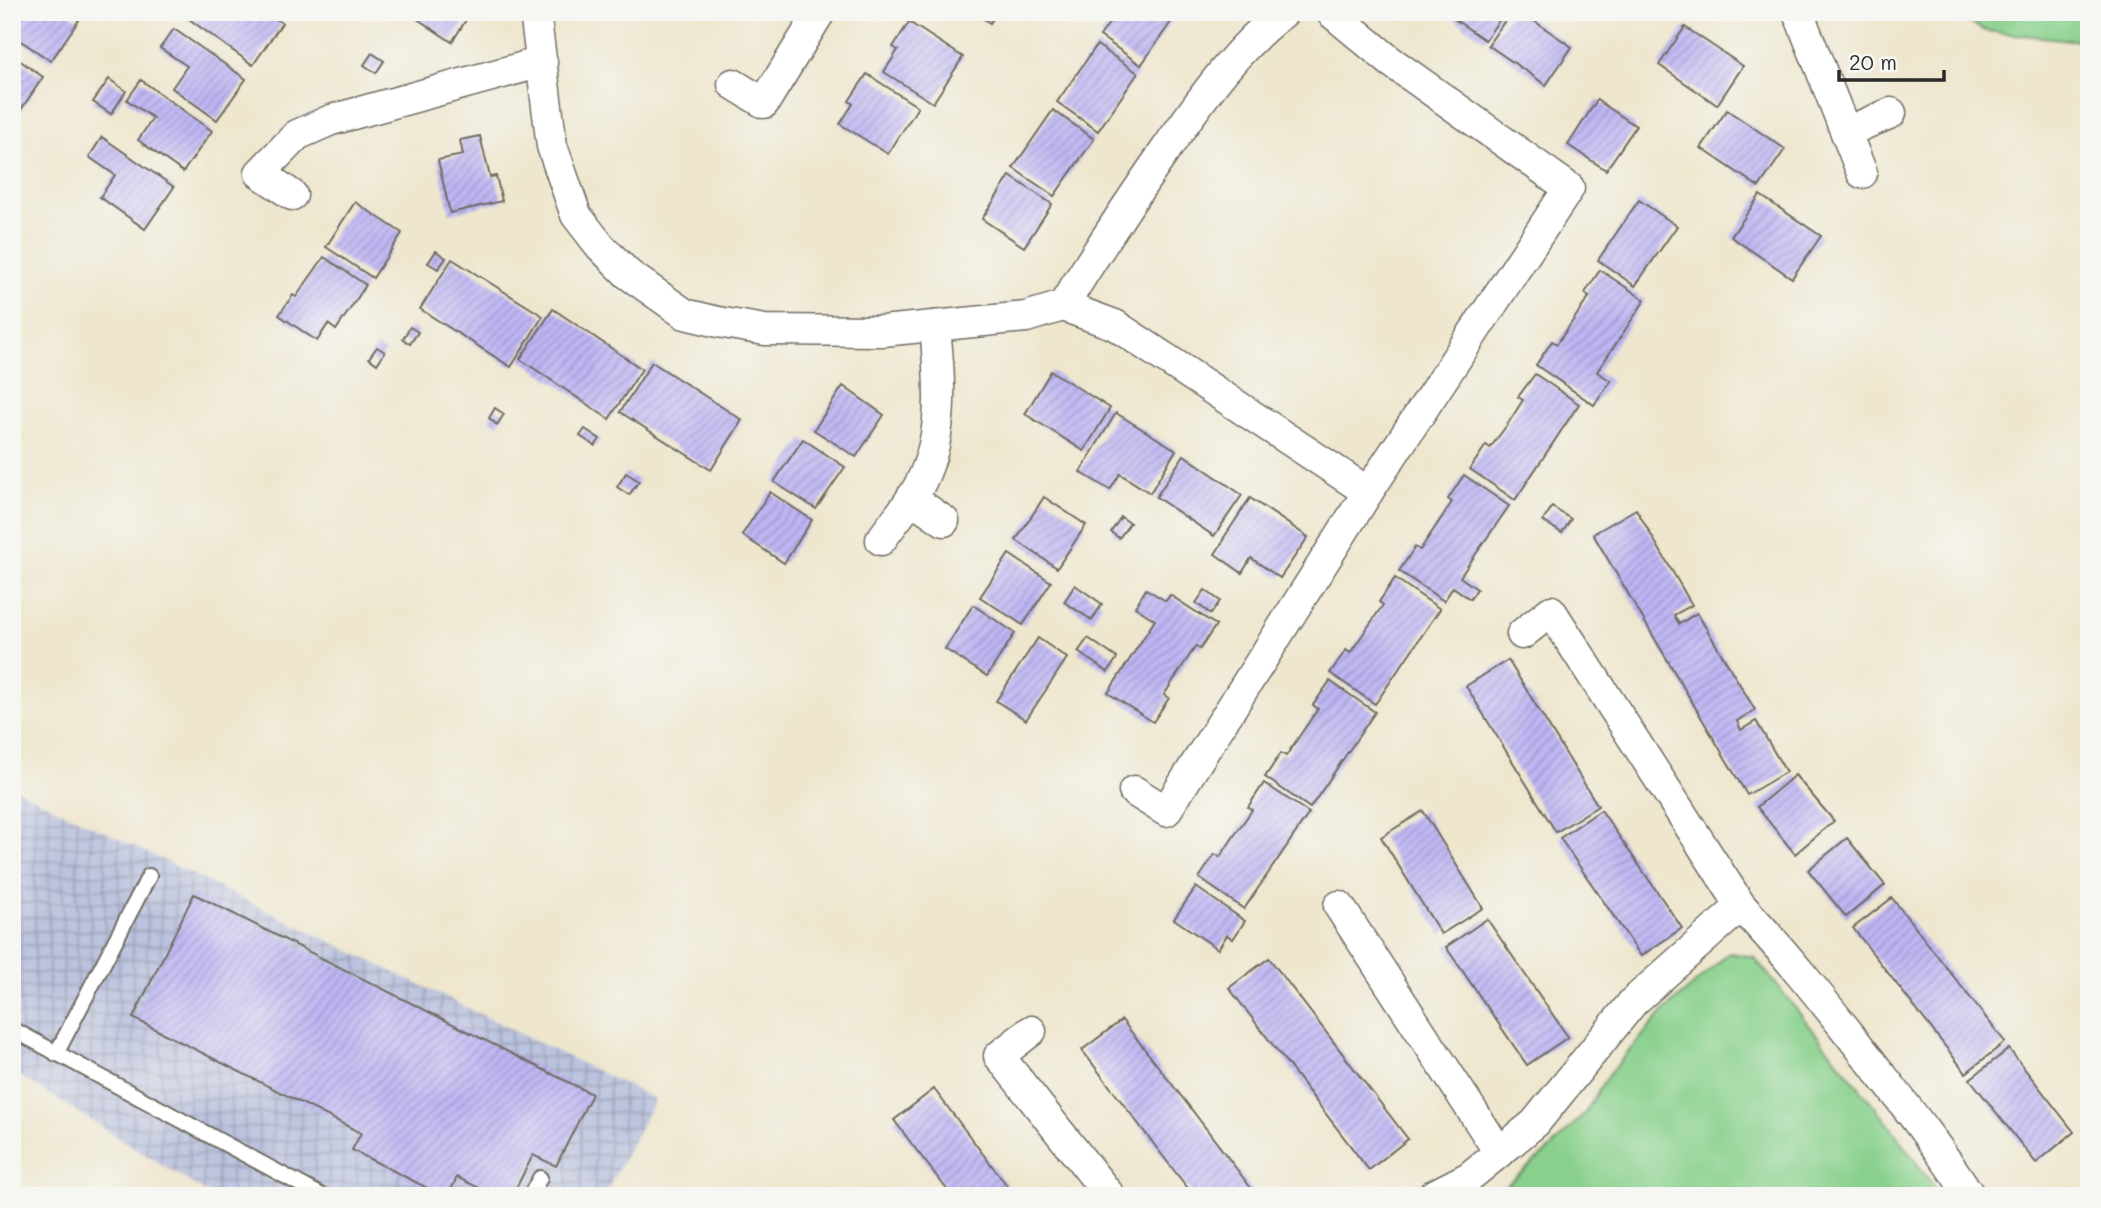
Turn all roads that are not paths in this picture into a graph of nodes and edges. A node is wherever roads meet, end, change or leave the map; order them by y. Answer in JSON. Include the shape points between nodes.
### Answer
{"nodes":[{"id":1,"x":535,"y":12,"type":"edge"},
{"id":2,"x":820,"y":12,"type":"edge"},
{"id":3,"x":1284,"y":12,"type":"edge"},
{"id":4,"x":1331,"y":12,"type":"edge"},
{"id":5,"x":1798,"y":12,"type":"edge"},
{"id":6,"x":542,"y":62,"type":"junction"},
{"id":7,"x":733,"y":84,"type":"dead end"},
{"id":8,"x":1891,"y":113,"type":"dead end"},
{"id":9,"x":1846,"y":132,"type":"junction"},
{"id":10,"x":1862,"y":173,"type":"dead end"},
{"id":11,"x":292,"y":195,"type":"dead end"},
{"id":12,"x":1063,"y":306,"type":"junction"},
{"id":13,"x":935,"y":326,"type":"junction"},
{"id":14,"x":1367,"y":492,"type":"junction"},
{"id":15,"x":911,"y":498,"type":"junction"},
{"id":16,"x":944,"y":522,"type":"dead end"},
{"id":17,"x":881,"y":540,"type":"dead end"},
{"id":18,"x":1522,"y":634,"type":"dead end"},
{"id":19,"x":1134,"y":790,"type":"dead end"},
{"id":20,"x":149,"y":876,"type":"dead end"},
{"id":21,"x":1339,"y":906,"type":"dead end"},
{"id":22,"x":1741,"y":906,"type":"junction"},
{"id":23,"x":12,"y":1029,"type":"edge"},
{"id":24,"x":1031,"y":1031,"type":"dead end"},
{"id":25,"x":56,"y":1054,"type":"junction"},
{"id":26,"x":1499,"y":1152,"type":"junction"},
{"id":27,"x":540,"y":1178,"type":"dead end"},
{"id":28,"x":322,"y":1196,"type":"edge"},
{"id":29,"x":530,"y":1196,"type":"edge"},
{"id":30,"x":1110,"y":1196,"type":"edge"},
{"id":31,"x":1432,"y":1196,"type":"edge"},
{"id":32,"x":1970,"y":1196,"type":"edge"}],
"edges":[{"from":1,"to":6,"type":"street"},
{"from":2,"to":7,"type":"street","via":[[764,103]]},
{"from":3,"to":12,"type":"street","via":[[1217,77]]},
{"from":4,"to":14,"type":"street","via":[[1390,61],[1569,188]]},
{"from":5,"to":9,"type":"street"},
{"from":6,"to":11,"type":"street","via":[[331,120],[297,135],[260,173]]},
{"from":6,"to":13,"type":"street","via":[[552,146],[576,215],[628,274],[685,314],[765,330],[882,331]]},
{"from":8,"to":9,"type":"street"},
{"from":9,"to":10,"type":"street"},
{"from":12,"to":13,"type":"street","via":[[1026,317]]},
{"from":12,"to":14,"type":"street","via":[[1115,325]]},
{"from":13,"to":15,"type":"street","via":[[940,388],[936,444]]},
{"from":14,"to":19,"type":"street","via":[[1166,811]]},
{"from":15,"to":16,"type":"street"},
{"from":15,"to":17,"type":"street"},
{"from":18,"to":22,"type":"street","via":[[1551,611]]},
{"from":20,"to":25,"type":"lane"},
{"from":21,"to":26,"type":"street"},
{"from":22,"to":26,"type":"street","via":[[1633,1002],[1535,1123]]},
{"from":22,"to":32,"type":"street","via":[[1849,1034]]},
{"from":23,"to":25,"type":"lane"},
{"from":24,"to":30,"type":"street","via":[[999,1056]]},
{"from":25,"to":28,"type":"lane"},
{"from":26,"to":31,"type":"street","via":[[1469,1177]]},
{"from":27,"to":29,"type":"lane"}]}
